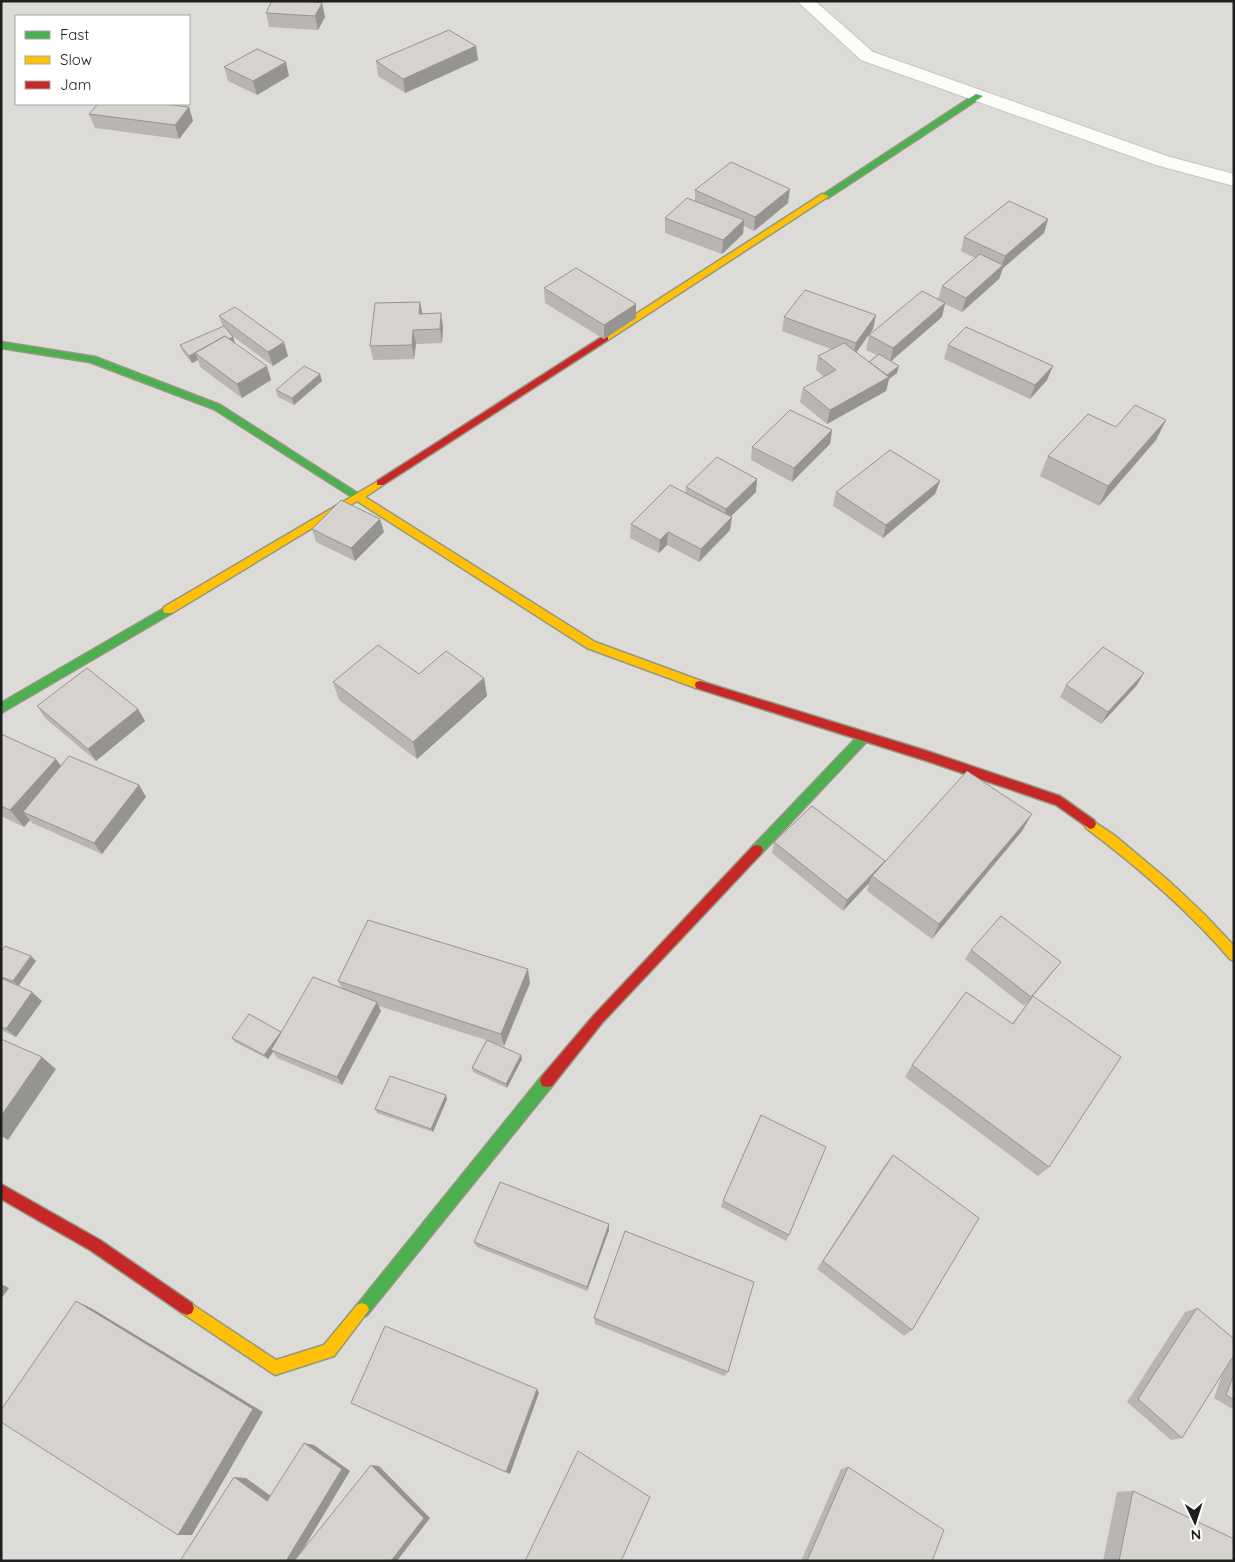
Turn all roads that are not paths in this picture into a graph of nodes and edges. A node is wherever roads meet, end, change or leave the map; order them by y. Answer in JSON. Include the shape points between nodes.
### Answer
{"nodes":[{"id":1,"x":805,"y":1,"type":"edge"},
{"id":2,"x":980,"y":96,"type":"junction"},
{"id":3,"x":1234,"y":180,"type":"edge"},
{"id":4,"x":1,"y":345,"type":"edge"},
{"id":5,"x":359,"y":497,"type":"junction"},
{"id":6,"x":1,"y":709,"type":"edge"},
{"id":7,"x":864,"y":736,"type":"junction"},
{"id":8,"x":1234,"y":955,"type":"edge"},
{"id":9,"x":1,"y":1191,"type":"edge"}],
"edges":[{"from":1,"to":2,"type":"street","via":[[867,56]]},
{"from":2,"to":3,"type":"street","via":[[1163,161]]},
{"from":2,"to":5,"type":"street"},
{"from":4,"to":5,"type":"street","via":[[92,359],[217,407]]},
{"from":5,"to":6,"type":"street"},
{"from":5,"to":7,"type":"street","via":[[591,645],[709,688]]},
{"from":7,"to":8,"type":"street","via":[[1060,801],[1146,866],[1206,921]]},
{"from":7,"to":9,"type":"street","via":[[598,1019],[329,1351],[275,1368],[95,1245]]}]}
